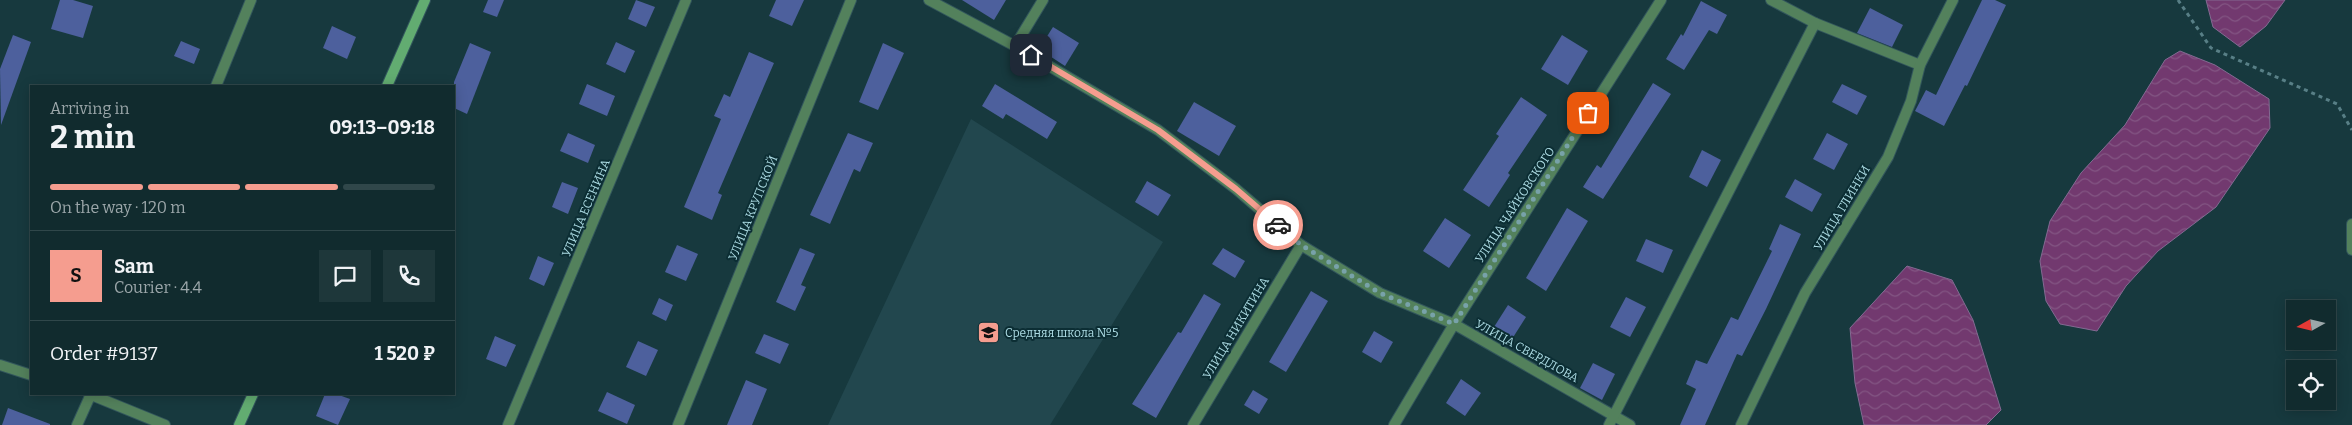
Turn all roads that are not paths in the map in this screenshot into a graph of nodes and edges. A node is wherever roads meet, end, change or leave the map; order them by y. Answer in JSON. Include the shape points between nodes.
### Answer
{"nodes":[{"id":1,"x":251,"y":0,"type":"edge"},
{"id":2,"x":425,"y":0,"type":"edge"},
{"id":3,"x":686,"y":0,"type":"edge"},
{"id":4,"x":851,"y":0,"type":"edge"},
{"id":5,"x":929,"y":0,"type":"edge"},
{"id":6,"x":1044,"y":0,"type":"edge"},
{"id":7,"x":1661,"y":0,"type":"edge"},
{"id":8,"x":1770,"y":0,"type":"edge"},
{"id":9,"x":1953,"y":0,"type":"edge"},
{"id":10,"x":1815,"y":23,"type":"junction"},
{"id":11,"x":1015,"y":46,"type":"junction"},
{"id":12,"x":1920,"y":65,"type":"junction"},
{"id":13,"x":216,"y":85,"type":"edge"},
{"id":14,"x":388,"y":85,"type":"edge"},
{"id":15,"x":2352,"y":224,"type":"edge"},
{"id":16,"x":1301,"y":245,"type":"junction"},
{"id":17,"x":2352,"y":250,"type":"edge"},
{"id":18,"x":1454,"y":324,"type":"junction"},
{"id":19,"x":0,"y":365,"type":"edge"},
{"id":20,"x":30,"y":375,"type":"edge"},
{"id":21,"x":90,"y":395,"type":"edge"},
{"id":22,"x":92,"y":395,"type":"edge"},
{"id":23,"x":253,"y":395,"type":"edge"},
{"id":24,"x":1614,"y":415,"type":"junction"},
{"id":25,"x":77,"y":425,"type":"edge"},
{"id":26,"x":165,"y":425,"type":"edge"},
{"id":27,"x":239,"y":425,"type":"edge"},
{"id":28,"x":508,"y":425,"type":"edge"},
{"id":29,"x":678,"y":425,"type":"edge"},
{"id":30,"x":1192,"y":425,"type":"edge"},
{"id":31,"x":1394,"y":425,"type":"edge"},
{"id":32,"x":1609,"y":425,"type":"edge"},
{"id":33,"x":1630,"y":425,"type":"edge"},
{"id":34,"x":1741,"y":425,"type":"edge"}],
"edges":[{"from":1,"to":13,"type":"street"},
{"from":2,"to":14,"type":"main road"},
{"from":3,"to":28,"type":"street","name":"УЛИЦА ЕСЕНИНА"},
{"from":4,"to":29,"type":"street","name":"УЛИЦА КРУПСКОЙ"},
{"from":5,"to":11,"type":"street","name":"УЛИЦА СВЕРДЛОВА"},
{"from":6,"to":11,"type":"street"},
{"from":7,"to":18,"type":"street","name":"УЛИЦА ЧАЙКОВСКОГО"},
{"from":8,"to":10,"type":"street"},
{"from":9,"to":12,"type":"street","name":"УЛИЦА ГЛИНКИ"},
{"from":10,"to":12,"type":"street"},
{"from":10,"to":24,"type":"street"},
{"from":11,"to":16,"type":"street","name":"УЛИЦА СВЕРДЛОВА","via":[[1158,130],[1236,189]]},
{"from":12,"to":34,"type":"street","name":"УЛИЦА ГЛИНКИ","via":[[1911,100],[1888,157],[1805,293]]},
{"from":15,"to":17,"type":"street"},
{"from":16,"to":18,"type":"street","name":"УЛИЦА СВЕРДЛОВА","via":[[1380,293]]},
{"from":16,"to":30,"type":"street","name":"УЛИЦА НИКИТИНА"},
{"from":18,"to":24,"type":"street","name":"УЛИЦА СВЕРДЛОВА"},
{"from":18,"to":31,"type":"street","name":"УЛИЦА ЧАЙКОВСКОГО"},
{"from":19,"to":20,"type":"street"},
{"from":21,"to":25,"type":"street"},
{"from":22,"to":26,"type":"street"},
{"from":23,"to":27,"type":"main road"},
{"from":24,"to":32,"type":"street"},
{"from":24,"to":33,"type":"street","name":"УЛИЦА СВЕРДЛОВА"}]}
